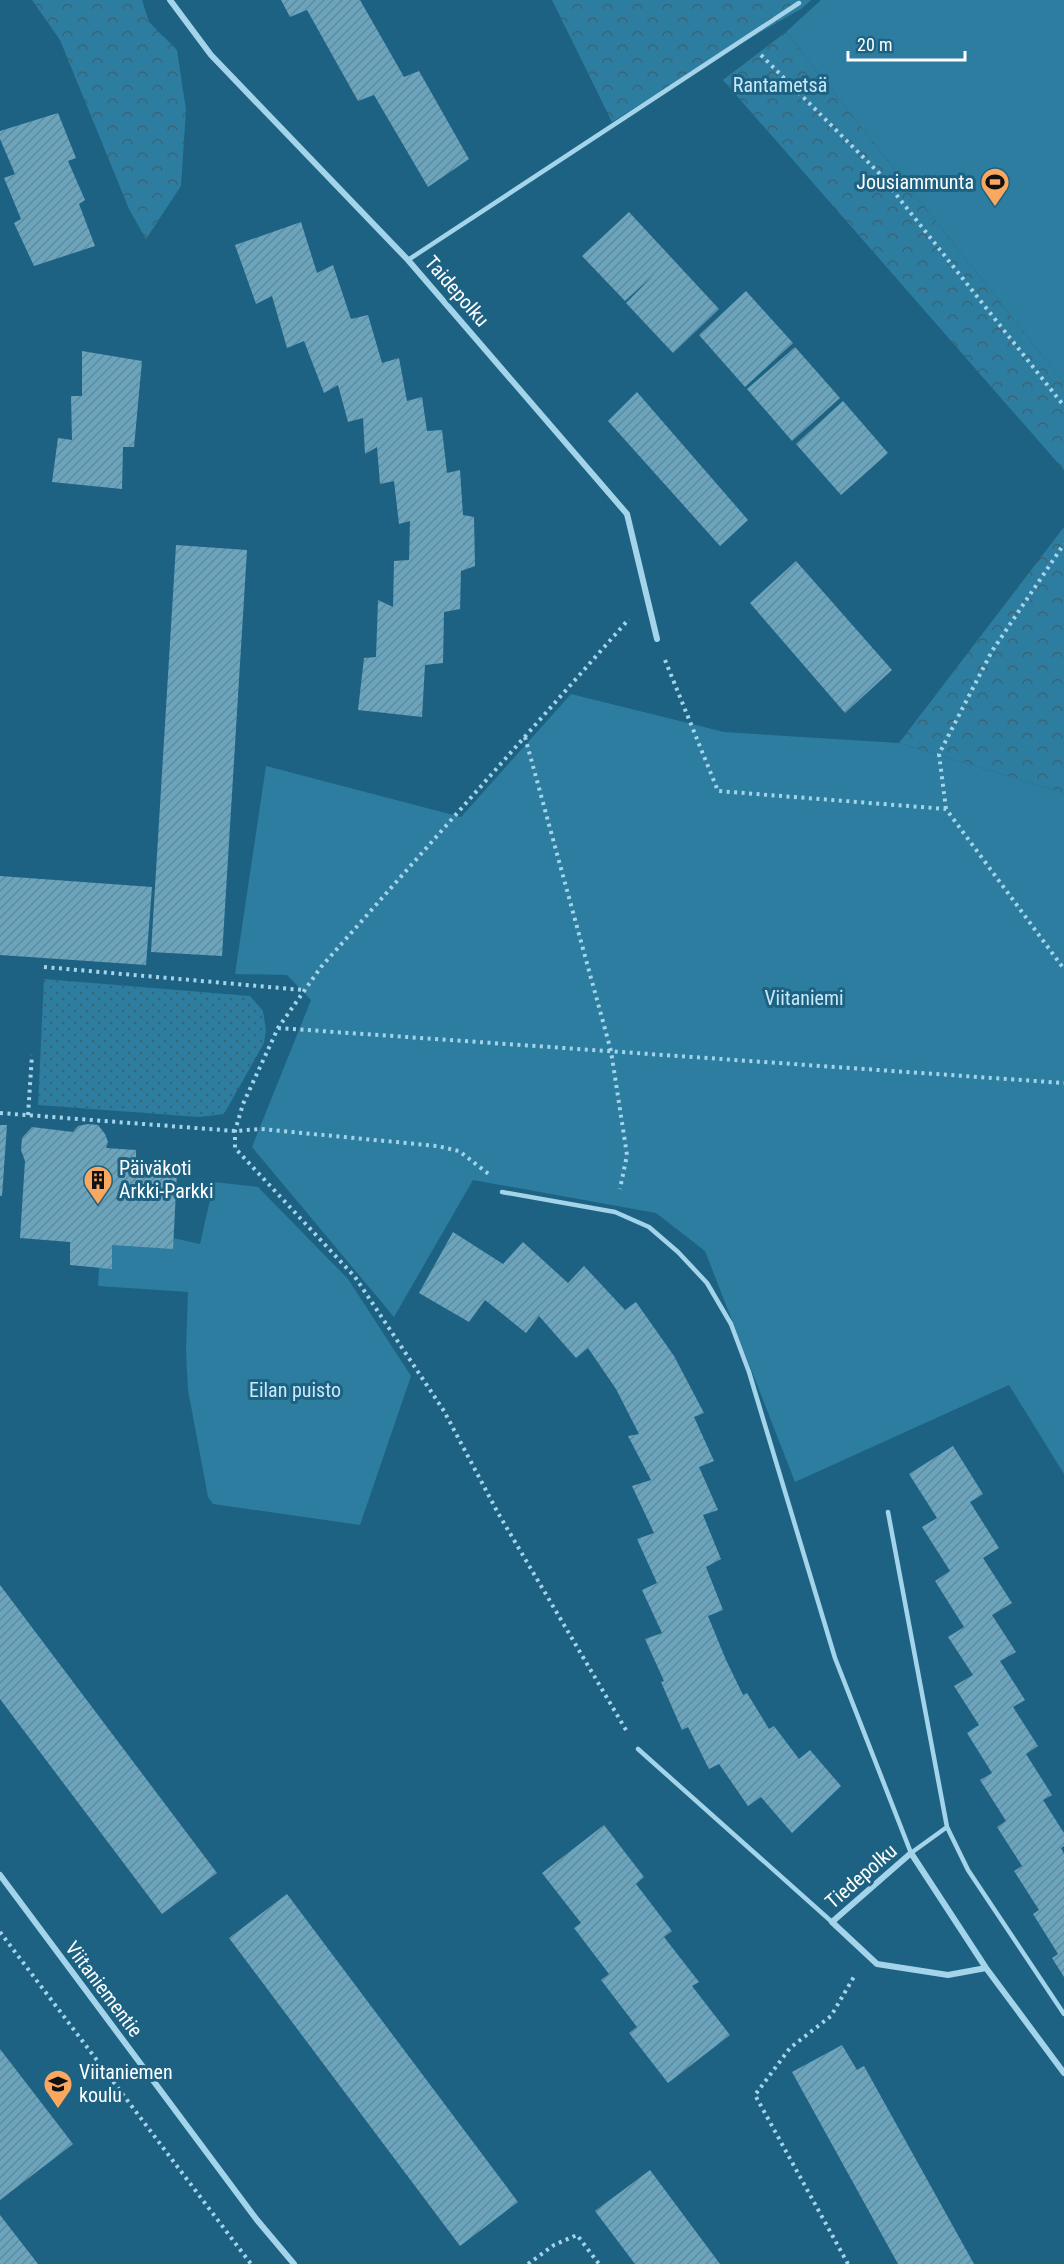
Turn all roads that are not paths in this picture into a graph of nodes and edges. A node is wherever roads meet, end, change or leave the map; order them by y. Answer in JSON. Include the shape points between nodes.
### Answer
{"nodes":[{"id":1,"x":170,"y":0,"type":"edge"},
{"id":2,"x":798,"y":3,"type":"dead end"},
{"id":3,"x":408,"y":260,"type":"junction"},
{"id":4,"x":657,"y":639,"type":"road end"},
{"id":5,"x":502,"y":1192,"type":"road end"},
{"id":6,"x":888,"y":1512,"type":"dead end"},
{"id":7,"x":638,"y":1749,"type":"road end"},
{"id":8,"x":947,"y":1827,"type":"junction"},
{"id":9,"x":911,"y":1853,"type":"junction"},
{"id":10,"x":0,"y":1875,"type":"edge"},
{"id":11,"x":832,"y":1922,"type":"junction"},
{"id":12,"x":986,"y":1968,"type":"junction"},
{"id":13,"x":1064,"y":2014,"type":"edge"},
{"id":14,"x":1064,"y":2073,"type":"edge"},
{"id":15,"x":294,"y":2264,"type":"edge"}],
"edges":[{"from":1,"to":3,"type":"street","name":"Taidepolku","via":[[211,55]]},
{"from":2,"to":3,"type":"lane"},
{"from":3,"to":4,"type":"street","name":"Taidepolku","via":[[627,514]]},
{"from":5,"to":9,"type":"lane","via":[[615,1212],[649,1227],[707,1282],[731,1324],[749,1372],[835,1658]]},
{"from":6,"to":8,"type":"lane"},
{"from":7,"to":11,"type":"lane"},
{"from":8,"to":9,"type":"lane"},
{"from":8,"to":13,"type":"lane","via":[[968,1870]]},
{"from":9,"to":11,"type":"street","name":"Tiedepolku"},
{"from":9,"to":12,"type":"street","name":"Tiedepolku"},
{"from":10,"to":15,"type":"street","name":"Viitaniementie","via":[[250,2211]]},
{"from":11,"to":12,"type":"street","name":"Tiedepolku","via":[[877,1964],[948,1975]]},
{"from":12,"to":14,"type":"street","name":"Tiedepolku"}]}
